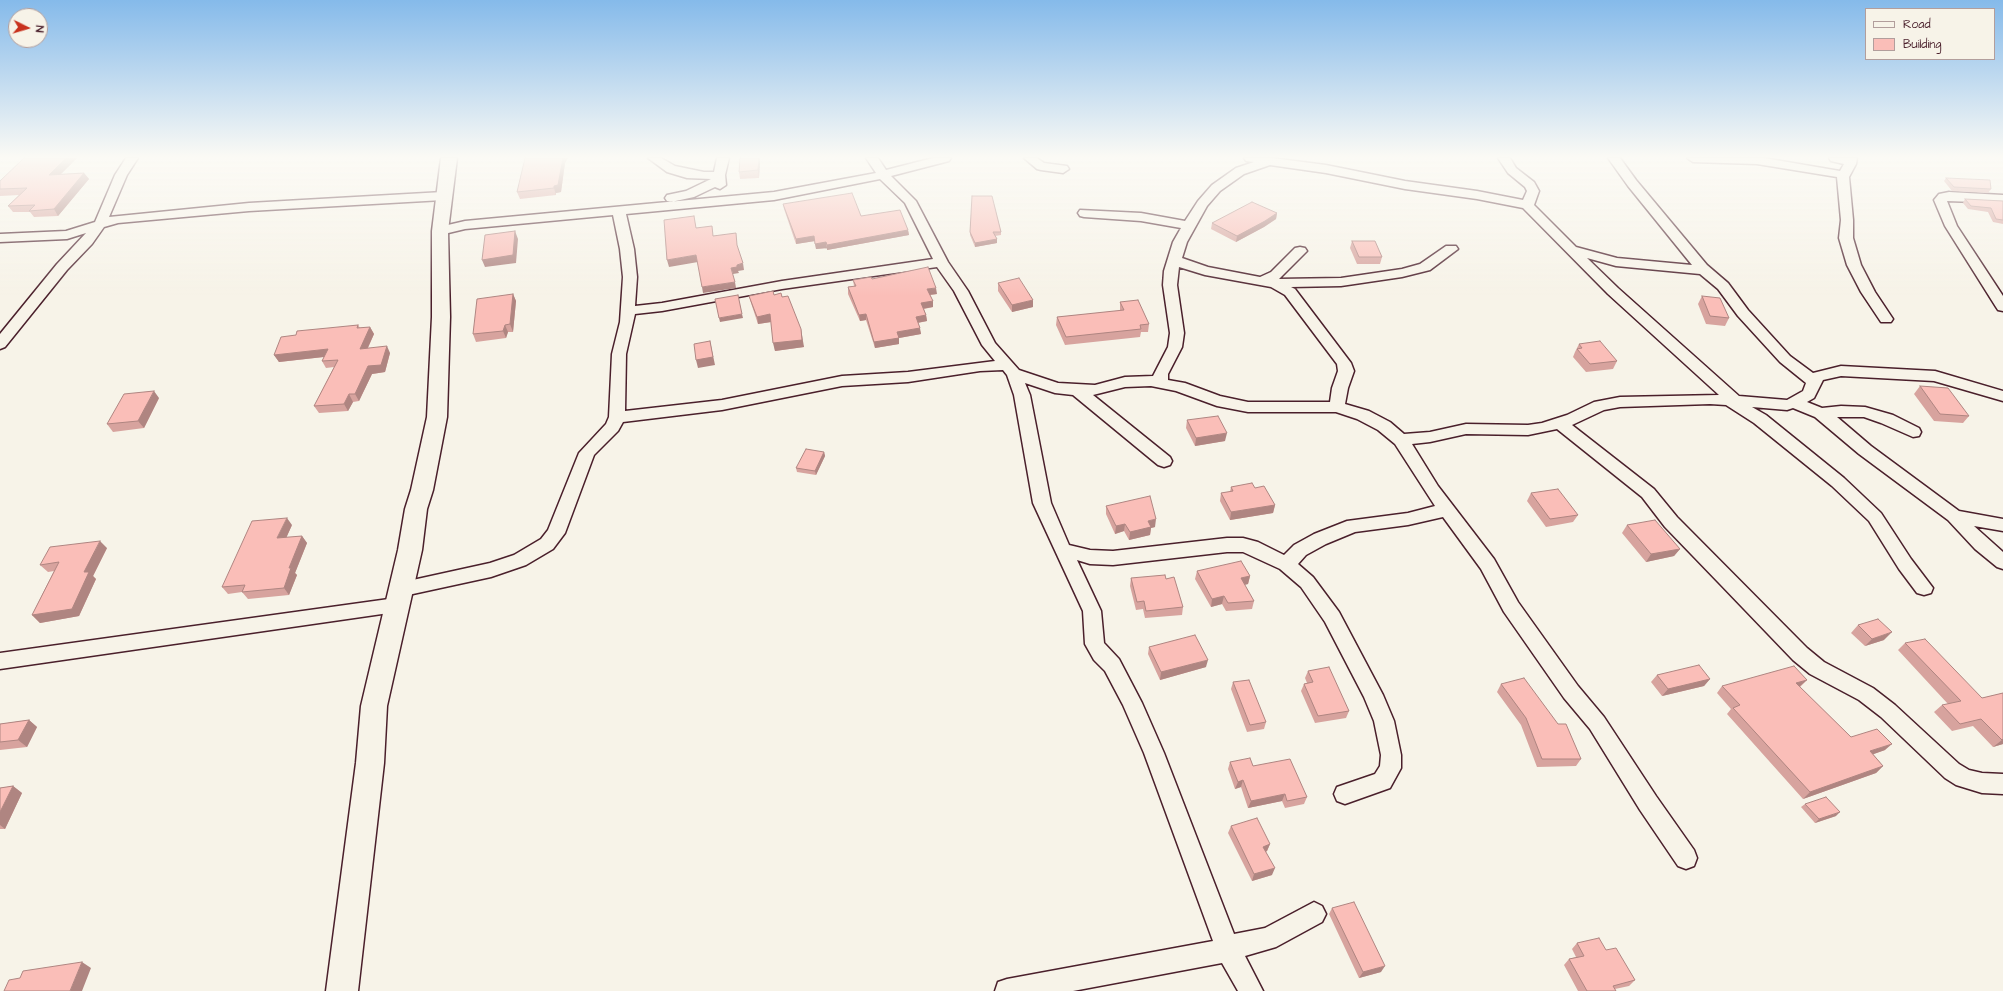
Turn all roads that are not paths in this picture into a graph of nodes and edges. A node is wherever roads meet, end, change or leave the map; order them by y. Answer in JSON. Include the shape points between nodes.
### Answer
{"nodes":[{"id":1,"x":109,"y":204,"type":"edge"},
{"id":2,"x":323,"y":204,"type":"edge"},
{"id":3,"x":442,"y":204,"type":"edge"},
{"id":4,"x":642,"y":204,"type":"edge"},
{"id":5,"x":695,"y":204,"type":"edge"},
{"id":6,"x":912,"y":204,"type":"edge"},
{"id":7,"x":1202,"y":204,"type":"edge"},
{"id":8,"x":1523,"y":204,"type":"edge"},
{"id":9,"x":1651,"y":204,"type":"edge"},
{"id":10,"x":1845,"y":204,"type":"edge"},
{"id":11,"x":1942,"y":204,"type":"edge"},
{"id":12,"x":1527,"y":205,"type":"joint"},
{"id":13,"x":624,"y":211,"type":"junction"},
{"id":14,"x":1084,"y":212,"type":"dead end"},
{"id":15,"x":100,"y":224,"type":"junction"},
{"id":16,"x":1189,"y":226,"type":"junction"},
{"id":17,"x":440,"y":231,"type":"junction"},
{"id":18,"x":0,"y":238,"type":"edge"},
{"id":19,"x":1451,"y":249,"type":"dead end"},
{"id":20,"x":1570,"y":249,"type":"junction"},
{"id":21,"x":1300,"y":251,"type":"dead end"},
{"id":22,"x":1173,"y":260,"type":"junction"},
{"id":23,"x":941,"y":262,"type":"junction"},
{"id":24,"x":1705,"y":270,"type":"junction"},
{"id":25,"x":1267,"y":282,"type":"junction"},
{"id":26,"x":2003,"y":307,"type":"edge"},
{"id":27,"x":627,"y":311,"type":"junction"},
{"id":28,"x":1886,"y":319,"type":"dead end"},
{"id":29,"x":0,"y":344,"type":"edge"},
{"id":30,"x":1010,"y":369,"type":"junction"},
{"id":31,"x":1161,"y":382,"type":"junction"},
{"id":32,"x":1814,"y":382,"type":"junction"},
{"id":33,"x":1978,"y":390,"type":"junction"},
{"id":34,"x":1079,"y":392,"type":"junction"},
{"id":35,"x":2003,"y":396,"type":"edge"},
{"id":36,"x":1731,"y":400,"type":"junction"},
{"id":37,"x":1794,"y":403,"type":"junction"},
{"id":38,"x":1337,"y":407,"type":"junction"},
{"id":39,"x":2003,"y":408,"type":"edge"},
{"id":40,"x":1821,"y":413,"type":"junction"},
{"id":41,"x":617,"y":417,"type":"junction"},
{"id":42,"x":1561,"y":424,"type":"junction"},
{"id":43,"x":1914,"y":432,"type":"dead end"},
{"id":44,"x":1401,"y":440,"type":"junction"},
{"id":45,"x":1164,"y":461,"type":"dead end"},
{"id":46,"x":1447,"y":510,"type":"junction"},
{"id":47,"x":1954,"y":516,"type":"junction"},
{"id":48,"x":2003,"y":525,"type":"edge"},
{"id":49,"x":1063,"y":550,"type":"junction"},
{"id":50,"x":2003,"y":562,"type":"edge"},
{"id":51,"x":1286,"y":564,"type":"junction"},
{"id":52,"x":1924,"y":588,"type":"dead end"},
{"id":53,"x":397,"y":598,"type":"junction"},
{"id":54,"x":0,"y":660,"type":"edge"},
{"id":55,"x":2003,"y":784,"type":"edge"},
{"id":56,"x":1345,"y":794,"type":"dead end"},
{"id":57,"x":1686,"y":858,"type":"dead end"},
{"id":58,"x":1314,"y":914,"type":"dead end"},
{"id":59,"x":1228,"y":948,"type":"junction"},
{"id":60,"x":342,"y":991,"type":"edge"},
{"id":61,"x":1007,"y":991,"type":"edge"},
{"id":62,"x":1250,"y":991,"type":"edge"}],
"edges":[{"from":1,"to":15,"type":"street"},
{"from":2,"to":15,"type":"street","via":[[249,207],[116,219]]},
{"from":3,"to":17,"type":"street"},
{"from":4,"to":13,"type":"street"},
{"from":5,"to":13,"type":"street"},
{"from":6,"to":23,"type":"street"},
{"from":7,"to":16,"type":"street"},
{"from":8,"to":12,"type":"street"},
{"from":9,"to":24,"type":"street"},
{"from":10,"to":28,"type":"street","via":[[1846,238],[1854,265]]},
{"from":11,"to":26,"type":"street","via":[[1950,226]]},
{"from":12,"to":20,"type":"street"},
{"from":13,"to":17,"type":"street","via":[[465,225]]},
{"from":13,"to":27,"type":"street","via":[[630,277]]},
{"from":14,"to":16,"type":"street","via":[[1141,217]]},
{"from":15,"to":18,"type":"street","via":[[67,235]]},
{"from":15,"to":29,"type":"street"},
{"from":16,"to":22,"type":"street"},
{"from":17,"to":53,"type":"street","via":[[441,317],[437,417],[416,510],[410,550]]},
{"from":19,"to":25,"type":"street","via":[[1425,267],[1402,273],[1341,282]]},
{"from":20,"to":24,"type":"street","via":[[1616,262]]},
{"from":20,"to":36,"type":"street"},
{"from":21,"to":25,"type":"street"},
{"from":22,"to":25,"type":"street","via":[[1205,271]]},
{"from":22,"to":31,"type":"street","via":[[1170,285],[1177,333],[1175,347],[1160,374]]},
{"from":23,"to":27,"type":"street"},
{"from":23,"to":30,"type":"street","via":[[961,291],[989,345]]},
{"from":24,"to":32,"type":"street","via":[[1723,286],[1743,313],[1785,359]]},
{"from":25,"to":38,"type":"street","via":[[1283,287],[1297,300],[1344,363],[1346,371]]},
{"from":27,"to":41,"type":"street","via":[[627,322],[619,354]]},
{"from":30,"to":34,"type":"street","via":[[1055,388]]},
{"from":30,"to":41,"type":"street","via":[[980,366],[908,376],[842,381],[722,405]]},
{"from":30,"to":49,"type":"street","via":[[1022,395],[1042,503]]},
{"from":31,"to":34,"type":"street","via":[[1136,380]]},
{"from":31,"to":38,"type":"street","via":[[1217,401],[1248,407]]},
{"from":32,"to":33,"type":"street","via":[[1824,374],[1833,372],[1868,372],[1935,376]]},
{"from":32,"to":37,"type":"street","via":[[1809,394]]},
{"from":33,"to":35,"type":"street"},
{"from":33,"to":39,"type":"street"},
{"from":34,"to":45,"type":"street"},
{"from":36,"to":37,"type":"street"},
{"from":36,"to":42,"type":"street","via":[[1620,402],[1600,406]]},
{"from":36,"to":52,"type":"street","via":[[1787,440],[1875,517],[1905,564]]},
{"from":37,"to":40,"type":"street"},
{"from":38,"to":44,"type":"street","via":[[1363,415],[1384,426]]},
{"from":40,"to":43,"type":"street","via":[[1841,410],[1865,412]]},
{"from":40,"to":47,"type":"street","via":[[1865,450]]},
{"from":41,"to":53,"type":"street","via":[[612,427],[586,453],[562,520],[547,544],[520,560]]},
{"from":42,"to":44,"type":"street","via":[[1528,430],[1466,429]]},
{"from":42,"to":55,"type":"street","via":[[1648,493],[1671,522],[1800,654],[1817,668],[1866,694],[1888,711],[1952,771],[1964,778],[1982,783]]},
{"from":44,"to":46,"type":"street"},
{"from":46,"to":51,"type":"street","via":[[1408,519],[1353,526],[1300,550]]},
{"from":46,"to":57,"type":"street","via":[[1488,564],[1511,607],[1571,692],[1597,723]]},
{"from":47,"to":48,"type":"street"},
{"from":47,"to":50,"type":"street"},
{"from":49,"to":51,"type":"street","via":[[1090,557],[1113,558],[1243,545]]},
{"from":49,"to":59,"type":"street","via":[[1092,611],[1096,644],[1101,654],[1112,665],[1154,753]]},
{"from":51,"to":56,"type":"street","via":[[1307,582],[1332,617],[1384,721],[1391,755],[1390,768],[1382,781]]},
{"from":53,"to":54,"type":"street"},
{"from":53,"to":60,"type":"street","via":[[374,706],[370,763]]},
{"from":58,"to":59,"type":"street","via":[[1268,939]]},
{"from":59,"to":61,"type":"street"},
{"from":59,"to":62,"type":"street"}]}
